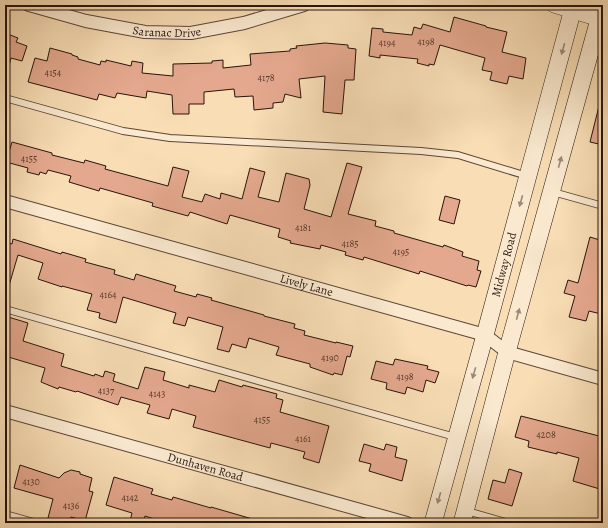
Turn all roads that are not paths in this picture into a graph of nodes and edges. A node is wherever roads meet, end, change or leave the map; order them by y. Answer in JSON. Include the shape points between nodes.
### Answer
{"nodes":[{"id":1,"x":29,"y":5,"type":"edge"},
{"id":2,"x":554,"y":5,"type":"edge"},
{"id":3,"x":297,"y":6,"type":"edge"},
{"id":4,"x":574,"y":8,"type":"edge"},
{"id":5,"x":602,"y":14,"type":"edge"},
{"id":6,"x":5,"y":98,"type":"edge"},
{"id":7,"x":528,"y":176,"type":"junction"},
{"id":8,"x":552,"y":192,"type":"junction"},
{"id":9,"x":5,"y":201,"type":"edge"},
{"id":10,"x":603,"y":206,"type":"edge"},
{"id":11,"x":5,"y":309,"type":"edge"},
{"id":12,"x":485,"y":335,"type":"junction"},
{"id":13,"x":507,"y":352,"type":"junction"},
{"id":14,"x":603,"y":380,"type":"edge"},
{"id":15,"x":5,"y":411,"type":"edge"},
{"id":16,"x":456,"y":437,"type":"junction"},
{"id":17,"x":5,"y":514,"type":"edge"},
{"id":18,"x":463,"y":517,"type":"edge"},
{"id":19,"x":37,"y":523,"type":"edge"},
{"id":20,"x":407,"y":523,"type":"edge"},
{"id":21,"x":432,"y":523,"type":"edge"},
{"id":22,"x":510,"y":523,"type":"edge"}],
"edges":[{"from":1,"to":3,"type":"street","name":"Saranac Drive","via":[[86,21],[145,32],[191,33],[244,23]]},
{"from":2,"to":4,"type":"street"},
{"from":4,"to":5,"type":"street"},
{"from":4,"to":7,"type":"main road","name":"Midway Road","one_way":true},
{"from":8,"to":5,"type":"main road","one_way":true},
{"from":6,"to":7,"type":"lane","via":[[123,132],[170,138],[428,152],[458,156]]},
{"from":7,"to":12,"type":"main road","name":"Midway Road","one_way":true},
{"from":8,"to":10,"type":"lane"},
{"from":13,"to":8,"type":"main road","one_way":true},
{"from":9,"to":12,"type":"street","name":"Lively Lane"},
{"from":11,"to":16,"type":"lane"},
{"from":12,"to":13,"type":"street","name":"Lively Lane"},
{"from":12,"to":16,"type":"main road","name":"Midway Road","one_way":true},
{"from":13,"to":14,"type":"street","name":"Lively Lane"},
{"from":13,"to":18,"type":"main road"},
{"from":15,"to":20,"type":"street","name":"Dunhaven Road"},
{"from":16,"to":21,"type":"main road","name":"Midway Road","one_way":true},
{"from":17,"to":19,"type":"lane"},
{"from":18,"to":22,"type":"lane"}]}
